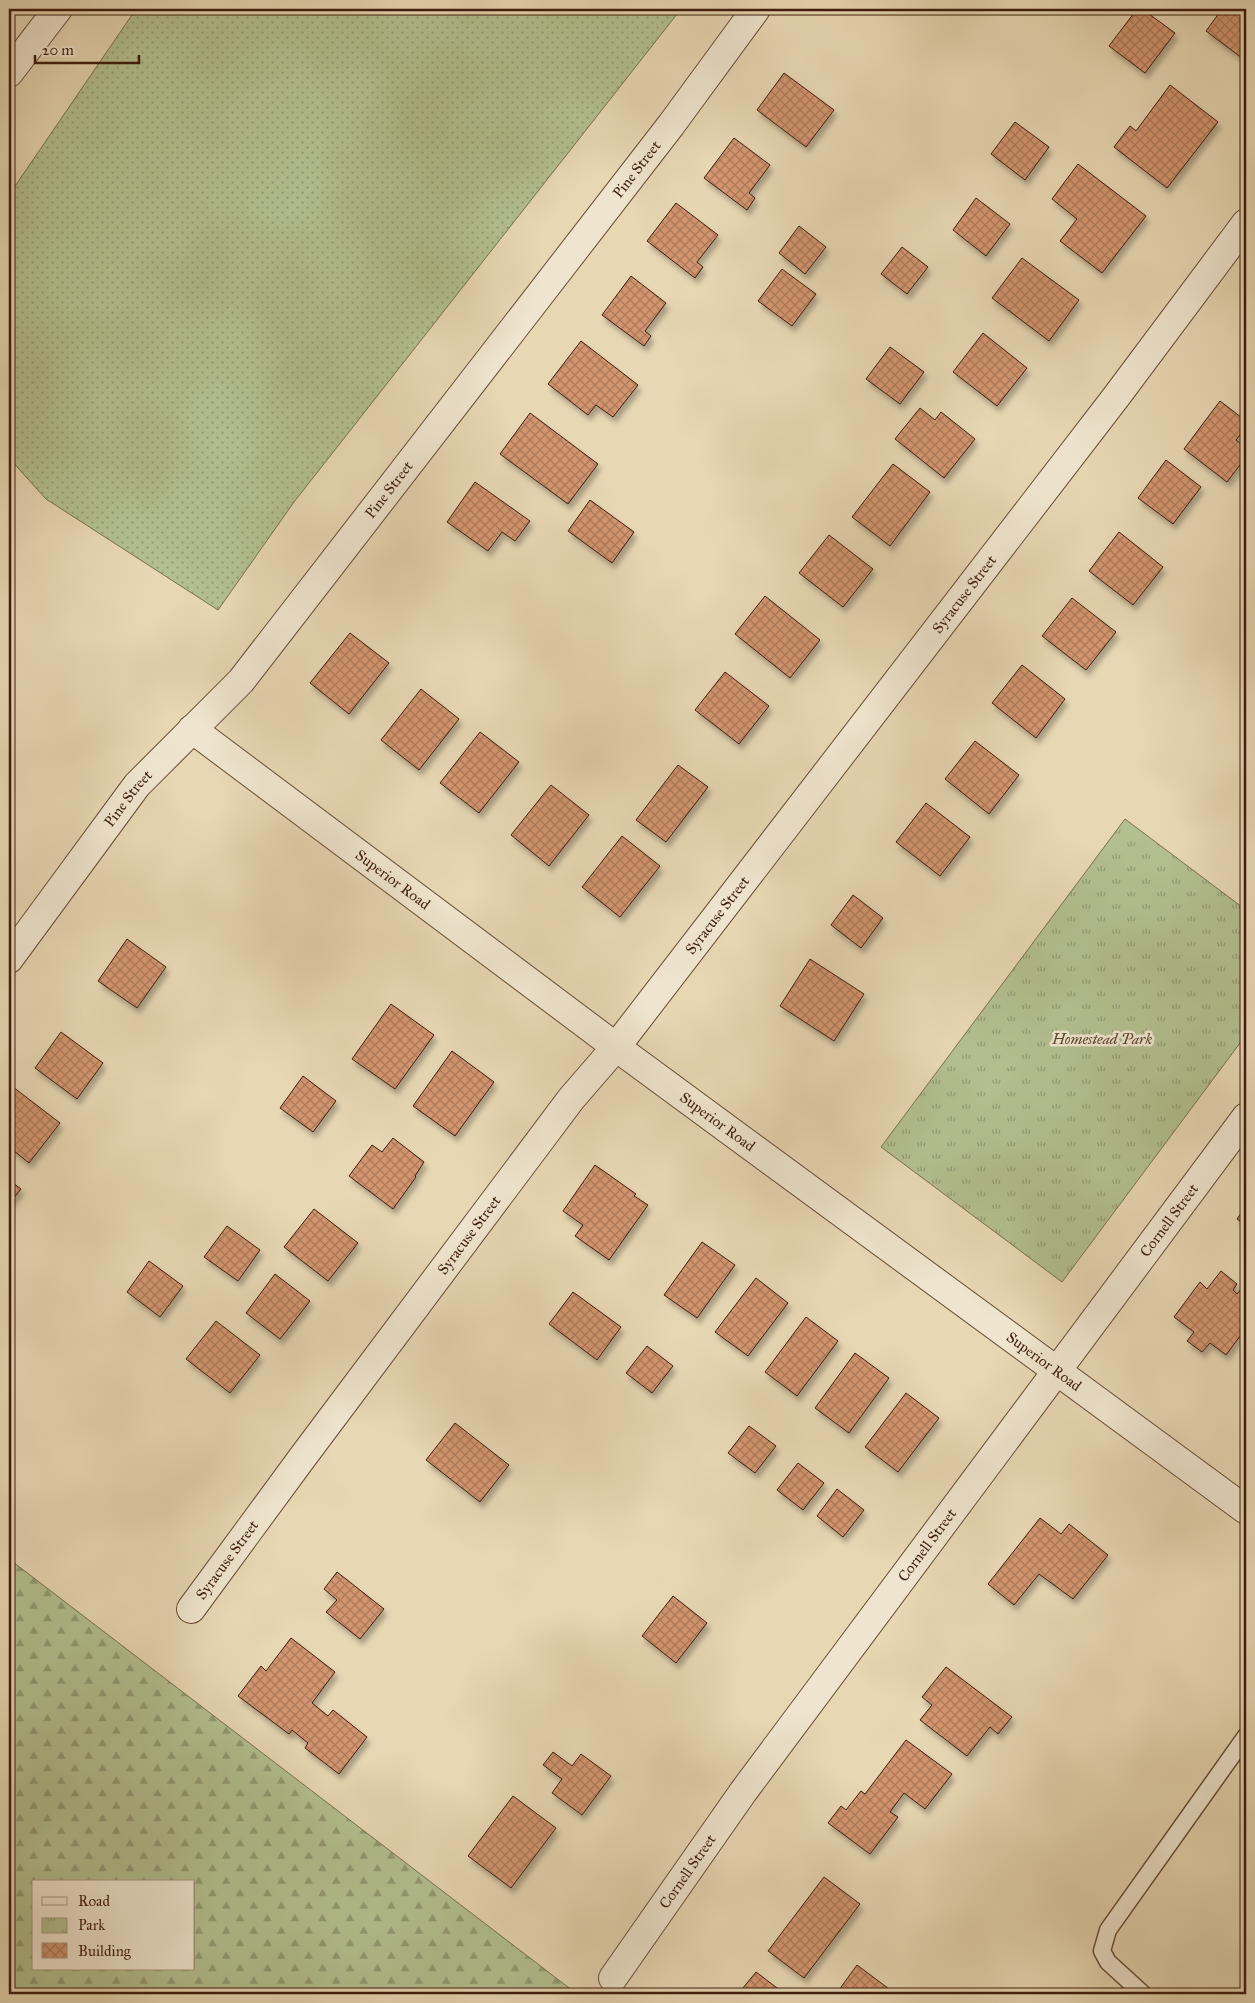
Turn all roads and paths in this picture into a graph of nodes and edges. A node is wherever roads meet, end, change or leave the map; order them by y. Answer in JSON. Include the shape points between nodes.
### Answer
{"nodes":[{"id":1,"x":58,"y":9,"type":"edge"},
{"id":2,"x":756,"y":9,"type":"edge"},
{"id":3,"x":9,"y":73,"type":"edge"},
{"id":4,"x":1246,"y":223,"type":"edge"},
{"id":5,"x":192,"y":730,"type":"junction"},
{"id":6,"x":9,"y":959,"type":"edge"},
{"id":7,"x":616,"y":1047,"type":"junction"},
{"id":8,"x":1246,"y":1117,"type":"edge"},
{"id":9,"x":1057,"y":1372,"type":"junction"},
{"id":10,"x":1246,"y":1510,"type":"edge"},
{"id":11,"x":191,"y":1609,"type":"dead end"},
{"id":12,"x":1246,"y":1736,"type":"edge"},
{"id":13,"x":613,"y":1978,"type":"dead end"},
{"id":14,"x":1143,"y":1994,"type":"edge"}],
"edges":[{"from":1,"to":3,"type":"street"},
{"from":2,"to":5,"type":"street","name":"Pine Street","via":[[671,125],[241,681]]},
{"from":4,"to":7,"type":"street","name":"Syracuse Street","via":[[1110,405]]},
{"from":5,"to":6,"type":"street","name":"Pine Street","via":[[136,785]]},
{"from":5,"to":7,"type":"street","name":"Superior Road"},
{"from":7,"to":9,"type":"street","name":"Superior Road"},
{"from":7,"to":11,"type":"street","name":"Syracuse Street","via":[[565,1107]]},
{"from":8,"to":9,"type":"street","name":"Cornell Street"},
{"from":9,"to":10,"type":"street","name":"Superior Road"},
{"from":9,"to":13,"type":"street","name":"Cornell Street","via":[[743,1792]]},
{"from":12,"to":14,"type":"lane","via":[[1108,1930],[1102,1951],[1108,1962]]}]}
